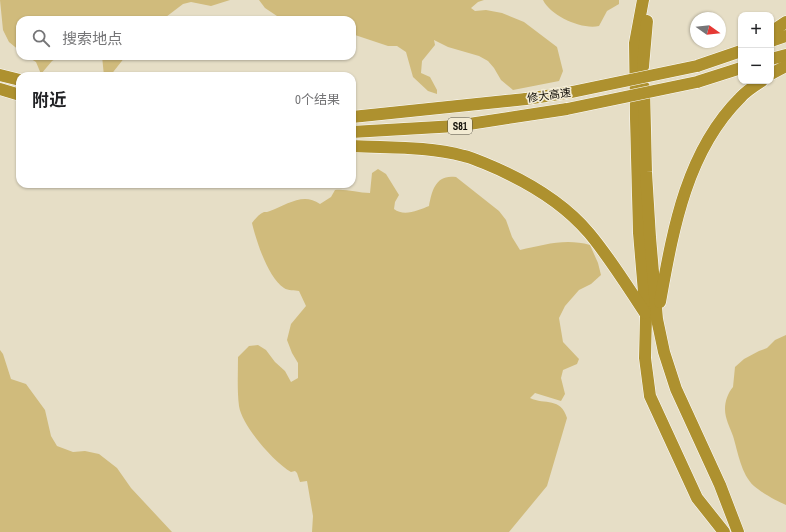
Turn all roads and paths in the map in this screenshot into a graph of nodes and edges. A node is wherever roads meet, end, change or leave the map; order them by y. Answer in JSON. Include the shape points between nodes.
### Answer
{"nodes":[{"id":1,"x":643,"y":0,"type":"edge"},
{"id":2,"x":651,"y":0,"type":"edge"},
{"id":3,"x":786,"y":22,"type":"edge"},
{"id":4,"x":774,"y":30,"type":"edge"},
{"id":5,"x":786,"y":36,"type":"edge"},
{"id":6,"x":774,"y":40,"type":"edge"},
{"id":7,"x":739,"y":48,"type":"edge"},
{"id":8,"x":738,"y":52,"type":"edge"},
{"id":9,"x":786,"y":55,"type":"edge"},
{"id":10,"x":723,"y":57,"type":"junction"},
{"id":11,"x":774,"y":58,"type":"edge"},
{"id":12,"x":786,"y":66,"type":"edge"},
{"id":13,"x":738,"y":69,"type":"edge"},
{"id":14,"x":774,"y":72,"type":"edge"},
{"id":15,"x":0,"y":75,"type":"edge"},
{"id":16,"x":16,"y":79,"type":"edge"},
{"id":17,"x":758,"y":84,"type":"edge"},
{"id":18,"x":0,"y":89,"type":"edge"},
{"id":19,"x":16,"y":93,"type":"edge"},
{"id":20,"x":356,"y":117,"type":"edge"},
{"id":21,"x":356,"y":132,"type":"edge"},
{"id":22,"x":356,"y":146,"type":"edge"},
{"id":23,"x":652,"y":318,"type":"junction"},
{"id":24,"x":724,"y":532,"type":"edge"},
{"id":25,"x":738,"y":532,"type":"edge"}],
"edges":[{"from":1,"to":23,"type":"highway","via":[[635,43],[639,233]]},
{"from":2,"to":23,"type":"highway","via":[[643,66]]},
{"from":3,"to":4,"type":"highway"},
{"from":5,"to":6,"type":"highway"},
{"from":7,"to":10,"type":"highway"},
{"from":8,"to":10,"type":"highway","name":"修大高速","number":"S81"},
{"from":9,"to":11,"type":"highway"},
{"from":10,"to":20,"type":"highway","name":"修大高速","number":"S81","bridge":true,"via":[[697,66],[572,92]]},
{"from":12,"to":14,"type":"highway"},
{"from":13,"to":21,"type":"highway","name":"修大高速","number":"S81","bridge":true,"via":[[697,82],[567,109],[456,126]]},
{"from":15,"to":16,"type":"highway"},
{"from":17,"to":23,"type":"highway","via":[[740,97],[715,127],[695,166],[678,214]]},
{"from":18,"to":19,"type":"highway"},
{"from":22,"to":23,"type":"highway","via":[[436,150],[465,156],[524,181],[560,206],[589,232]]},
{"from":23,"to":24,"type":"highway","via":[[645,358],[650,396],[697,498]]},
{"from":23,"to":25,"type":"highway","via":[[676,389],[720,485]]}]}
